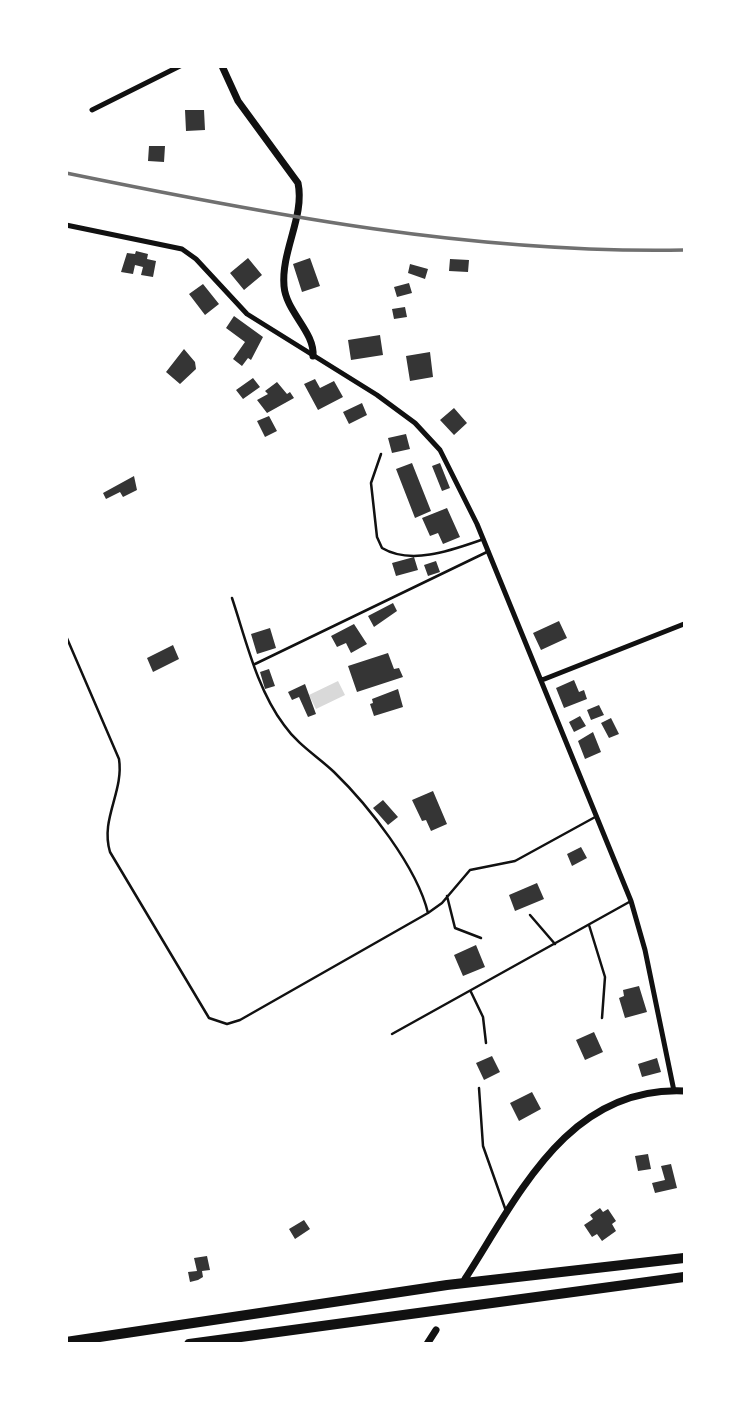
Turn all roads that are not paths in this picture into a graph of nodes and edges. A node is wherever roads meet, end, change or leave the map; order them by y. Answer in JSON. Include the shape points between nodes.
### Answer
{"nodes":[{"id":1,"x":180,"y":66,"type":"edge"},
{"id":2,"x":222,"y":66,"type":"edge"},
{"id":3,"x":92,"y":110,"type":"dead end"},
{"id":4,"x":66,"y":225,"type":"edge"},
{"id":5,"x":313,"y":356,"type":"junction"},
{"id":6,"x":382,"y":454,"type":"dead end"},
{"id":7,"x":484,"y":539,"type":"junction"},
{"id":8,"x":489,"y":551,"type":"junction"},
{"id":9,"x":232,"y":598,"type":"dead end"},
{"id":10,"x":684,"y":624,"type":"edge"},
{"id":11,"x":66,"y":636,"type":"edge"},
{"id":12,"x":255,"y":664,"type":"junction"},
{"id":13,"x":542,"y":680,"type":"junction"},
{"id":14,"x":597,"y":816,"type":"junction"},
{"id":15,"x":447,"y":896,"type":"junction"},
{"id":16,"x":631,"y":901,"type":"junction"},
{"id":17,"x":428,"y":912,"type":"junction"},
{"id":18,"x":530,"y":915,"type":"dead end"},
{"id":19,"x":589,"y":925,"type":"junction"},
{"id":20,"x":481,"y":938,"type":"dead end"},
{"id":21,"x":555,"y":944,"type":"junction"},
{"id":22,"x":471,"y":992,"type":"junction"},
{"id":23,"x":602,"y":1018,"type":"dead end"},
{"id":24,"x":392,"y":1034,"type":"dead end"},
{"id":25,"x":486,"y":1043,"type":"dead end"},
{"id":26,"x":479,"y":1088,"type":"dead end"},
{"id":27,"x":674,"y":1091,"type":"junction"},
{"id":28,"x":684,"y":1091,"type":"edge"},
{"id":29,"x":507,"y":1214,"type":"junction"},
{"id":30,"x":684,"y":1258,"type":"edge"},
{"id":31,"x":684,"y":1277,"type":"edge"},
{"id":32,"x":465,"y":1279,"type":"dead end"},
{"id":33,"x":436,"y":1330,"type":"dead end"},
{"id":34,"x":66,"y":1342,"type":"edge"},
{"id":35,"x":189,"y":1343,"type":"edge"},
{"id":36,"x":427,"y":1343,"type":"edge"}],
"edges":[{"from":1,"to":3,"type":"street"},
{"from":2,"to":5,"type":"street","via":[[239,101],[294,174],[299,197],[284,272],[285,291],[310,340]]},
{"from":4,"to":5,"type":"street","via":[[182,249],[243,310]]},
{"from":5,"to":7,"type":"street","via":[[377,395],[429,436],[449,464]]},
{"from":6,"to":7,"type":"lane","via":[[371,483],[382,548],[426,554]]},
{"from":7,"to":8,"type":"street"},
{"from":8,"to":12,"type":"lane"},
{"from":8,"to":13,"type":"street"},
{"from":9,"to":12,"type":"lane"},
{"from":10,"to":13,"type":"street"},
{"from":11,"to":17,"type":"lane","via":[[118,759],[119,780],[106,826],[110,852],[209,1018],[227,1024],[240,1020]]},
{"from":12,"to":17,"type":"lane","via":[[268,700],[284,725],[307,752],[340,778],[398,850],[419,883]]},
{"from":13,"to":14,"type":"street"},
{"from":14,"to":15,"type":"lane","via":[[515,861],[470,870]]},
{"from":14,"to":16,"type":"street"},
{"from":15,"to":17,"type":"lane"},
{"from":15,"to":20,"type":"lane","via":[[454,928]]},
{"from":16,"to":19,"type":"lane"},
{"from":16,"to":27,"type":"street"},
{"from":18,"to":21,"type":"lane"},
{"from":19,"to":21,"type":"lane"},
{"from":19,"to":23,"type":"lane","via":[[605,977]]},
{"from":21,"to":22,"type":"lane"},
{"from":22,"to":24,"type":"lane"},
{"from":22,"to":25,"type":"lane","via":[[483,1017]]},
{"from":26,"to":29,"type":"lane","via":[[483,1146]]},
{"from":27,"to":28,"type":"street"},
{"from":27,"to":29,"type":"street","via":[[632,1098],[579,1124],[550,1151]]},
{"from":29,"to":32,"type":"street"},
{"from":30,"to":34,"type":"highway","via":[[447,1284]]},
{"from":31,"to":35,"type":"highway"},
{"from":33,"to":36,"type":"street"}]}
